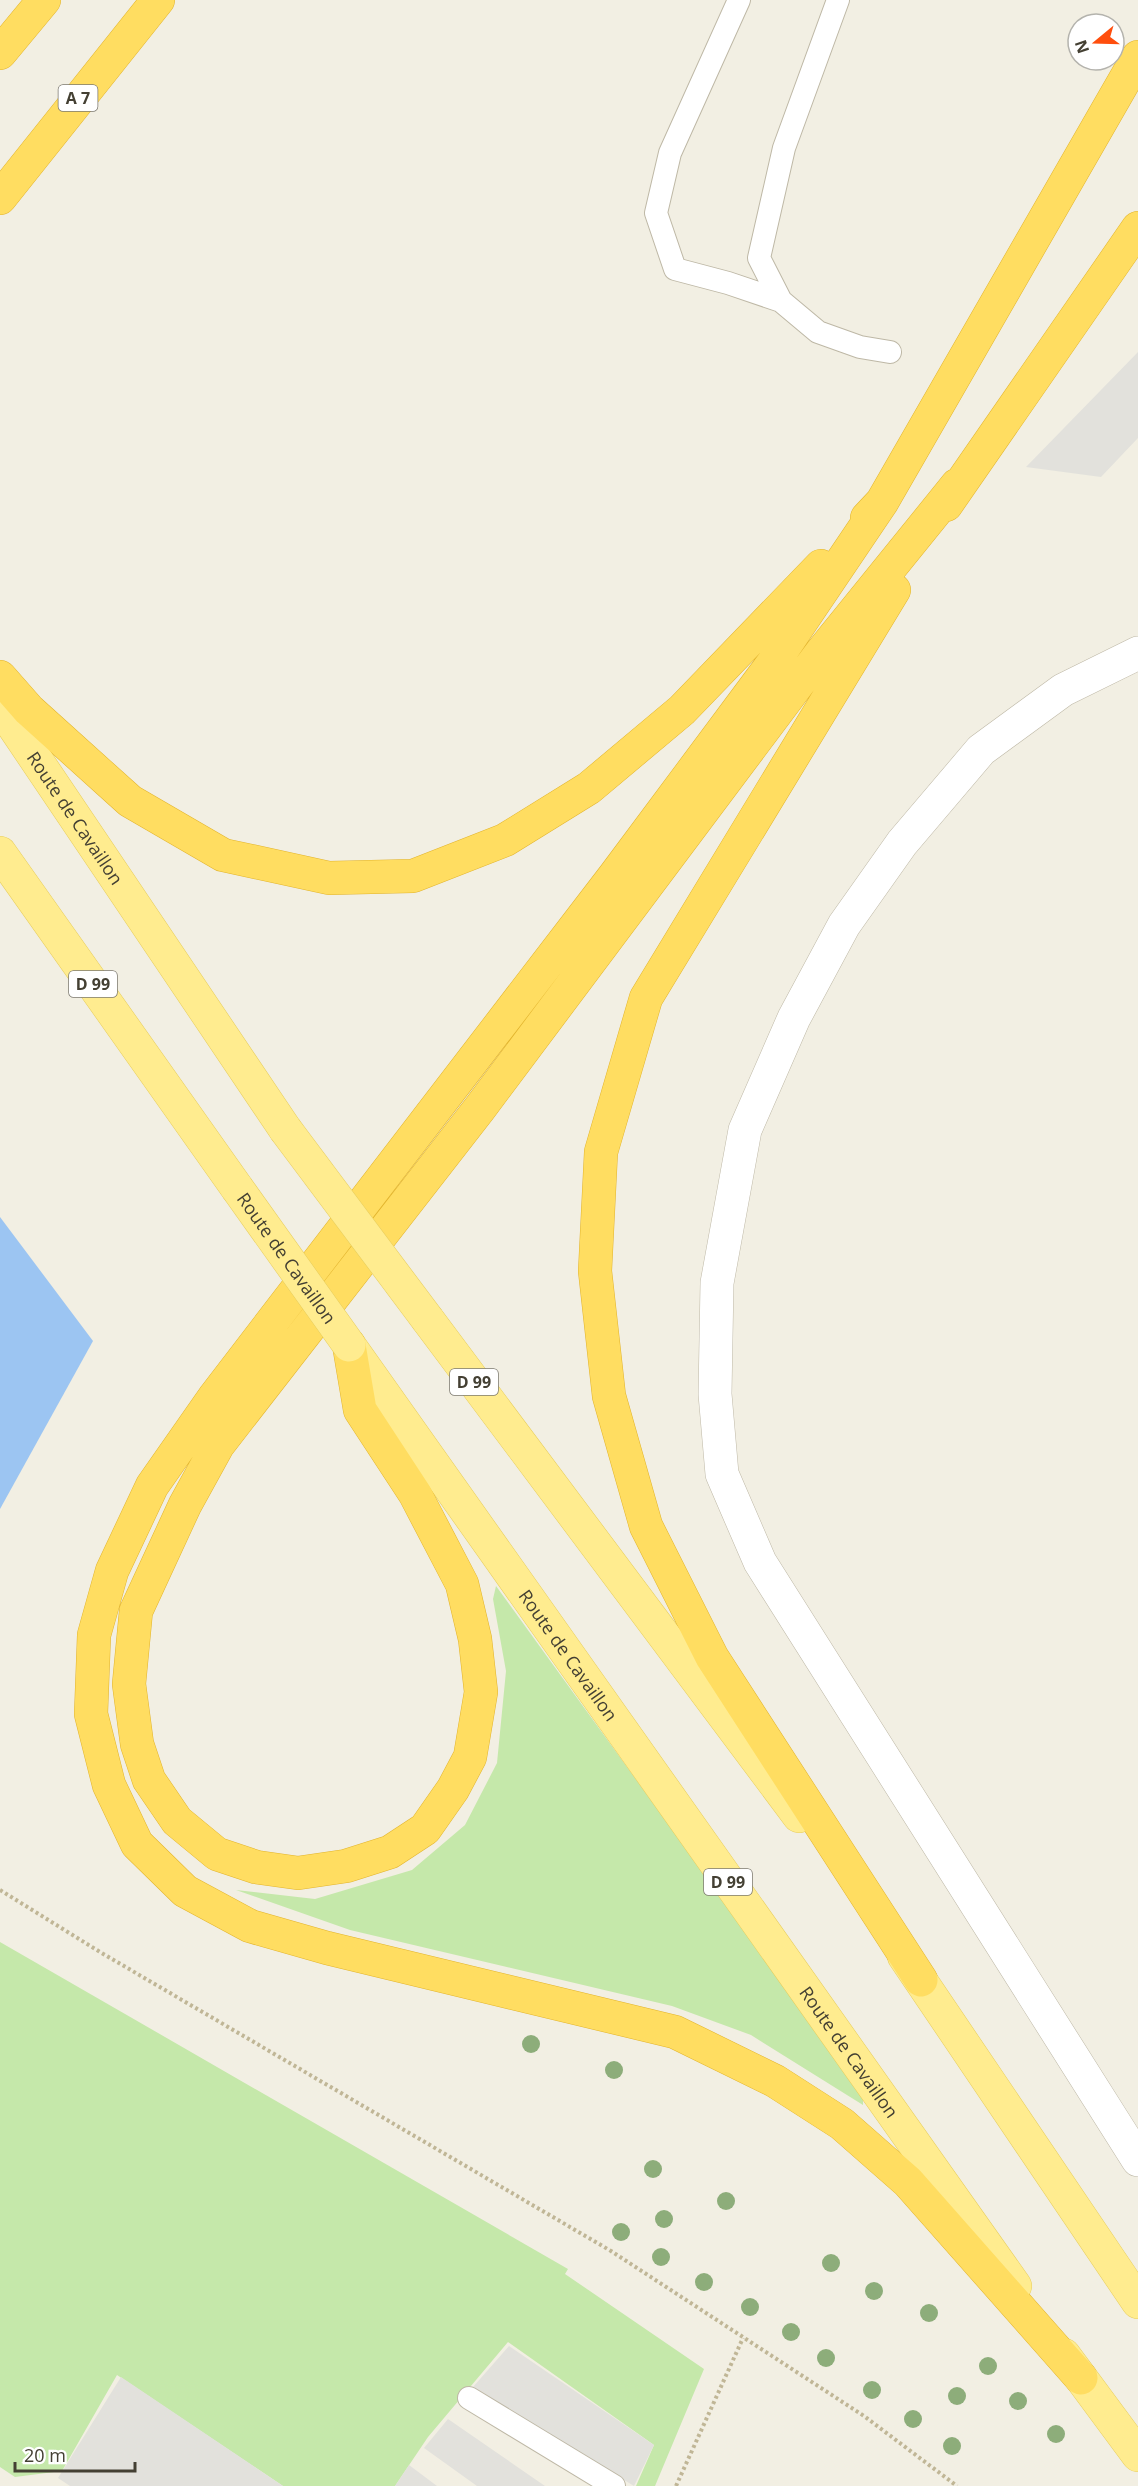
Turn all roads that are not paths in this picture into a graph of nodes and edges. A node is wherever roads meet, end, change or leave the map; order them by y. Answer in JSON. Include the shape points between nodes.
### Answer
{"nodes":[{"id":1,"x":44,"y":0,"type":"edge"},
{"id":2,"x":158,"y":0,"type":"edge"},
{"id":3,"x":739,"y":0,"type":"edge"},
{"id":4,"x":838,"y":0,"type":"edge"},
{"id":5,"x":0,"y":53,"type":"edge"},
{"id":6,"x":1138,"y":57,"type":"edge"},
{"id":7,"x":0,"y":198,"type":"edge"},
{"id":8,"x":1138,"y":228,"type":"edge"},
{"id":9,"x":781,"y":301,"type":"junction"},
{"id":10,"x":890,"y":352,"type":"dead end"},
{"id":11,"x":957,"y":485,"type":"junction"},
{"id":12,"x":882,"y":502,"type":"junction"},
{"id":13,"x":1138,"y":653,"type":"edge"},
{"id":14,"x":0,"y":677,"type":"edge"},
{"id":15,"x":0,"y":706,"type":"edge"},
{"id":16,"x":0,"y":853,"type":"edge"},
{"id":17,"x":349,"y":1345,"type":"joint"},
{"id":18,"x":368,"y":1398,"type":"junction"},
{"id":19,"x":921,"y":1980,"type":"junction"},
{"id":20,"x":1138,"y":2160,"type":"edge"},
{"id":21,"x":1138,"y":2302,"type":"edge"},
{"id":22,"x":1081,"y":2378,"type":"junction"},
{"id":23,"x":469,"y":2398,"type":"dead end"},
{"id":24,"x":1138,"y":2455,"type":"edge"},
{"id":25,"x":614,"y":2486,"type":"edge"}],
"edges":[{"from":1,"to":5,"type":"highway"},
{"from":2,"to":7,"type":"highway","number":"A 7"},
{"from":3,"to":9,"type":"lane","via":[[670,153],[656,213],[675,268]]},
{"from":4,"to":9,"type":"lane","via":[[784,148],[759,258]]},
{"from":6,"to":12,"type":"highway"},
{"from":8,"to":11,"type":"highway"},
{"from":9,"to":10,"type":"lane","via":[[818,332],[860,347]]},
{"from":11,"to":18,"type":"highway","via":[[821,653],[487,1098],[218,1445],[185,1505],[136,1611],[129,1684],[137,1744],[149,1780],[177,1821],[217,1854],[256,1867],[298,1873],[346,1866],[390,1852],[425,1829],[470,1757],[481,1692],[475,1639],[462,1584]]},
{"from":11,"to":19,"type":"highway","via":[[646,998],[601,1152],[595,1271],[609,1396],[646,1526],[712,1658]]},
{"from":12,"to":14,"type":"highway","via":[[682,710],[589,788],[505,840],[413,876],[329,878],[223,855],[130,801],[29,710]]},
{"from":12,"to":22,"type":"highway","via":[[776,659],[215,1396],[152,1485],[112,1571],[94,1635],[91,1714],[108,1785],[137,1844],[185,1891],[250,1926],[675,2032],[775,2081],[842,2124],[908,2182]]},
{"from":13,"to":20,"type":"street","via":[[1063,690],[981,750],[902,843],[844,925],[794,1018],[745,1130],[717,1283],[715,1395],[722,1474],[760,1562]]},
{"from":15,"to":19,"type":"main road","name":"Route de Cavaillon","number":"D 99","bridge":true,"via":[[285,1130]]},
{"from":16,"to":17,"type":"main road","name":"Route de Cavaillon","number":"D 99","bridge":true},
{"from":17,"to":18,"type":"highway"},
{"from":18,"to":22,"type":"main road","name":"Route de Cavaillon","number":"D 99"},
{"from":19,"to":21,"type":"main road","name":"Route de Cavaillon","number":"D 99"},
{"from":22,"to":24,"type":"main road","name":"Route de Cavaillon","number":"D 99"},
{"from":23,"to":25,"type":"lane"}]}
